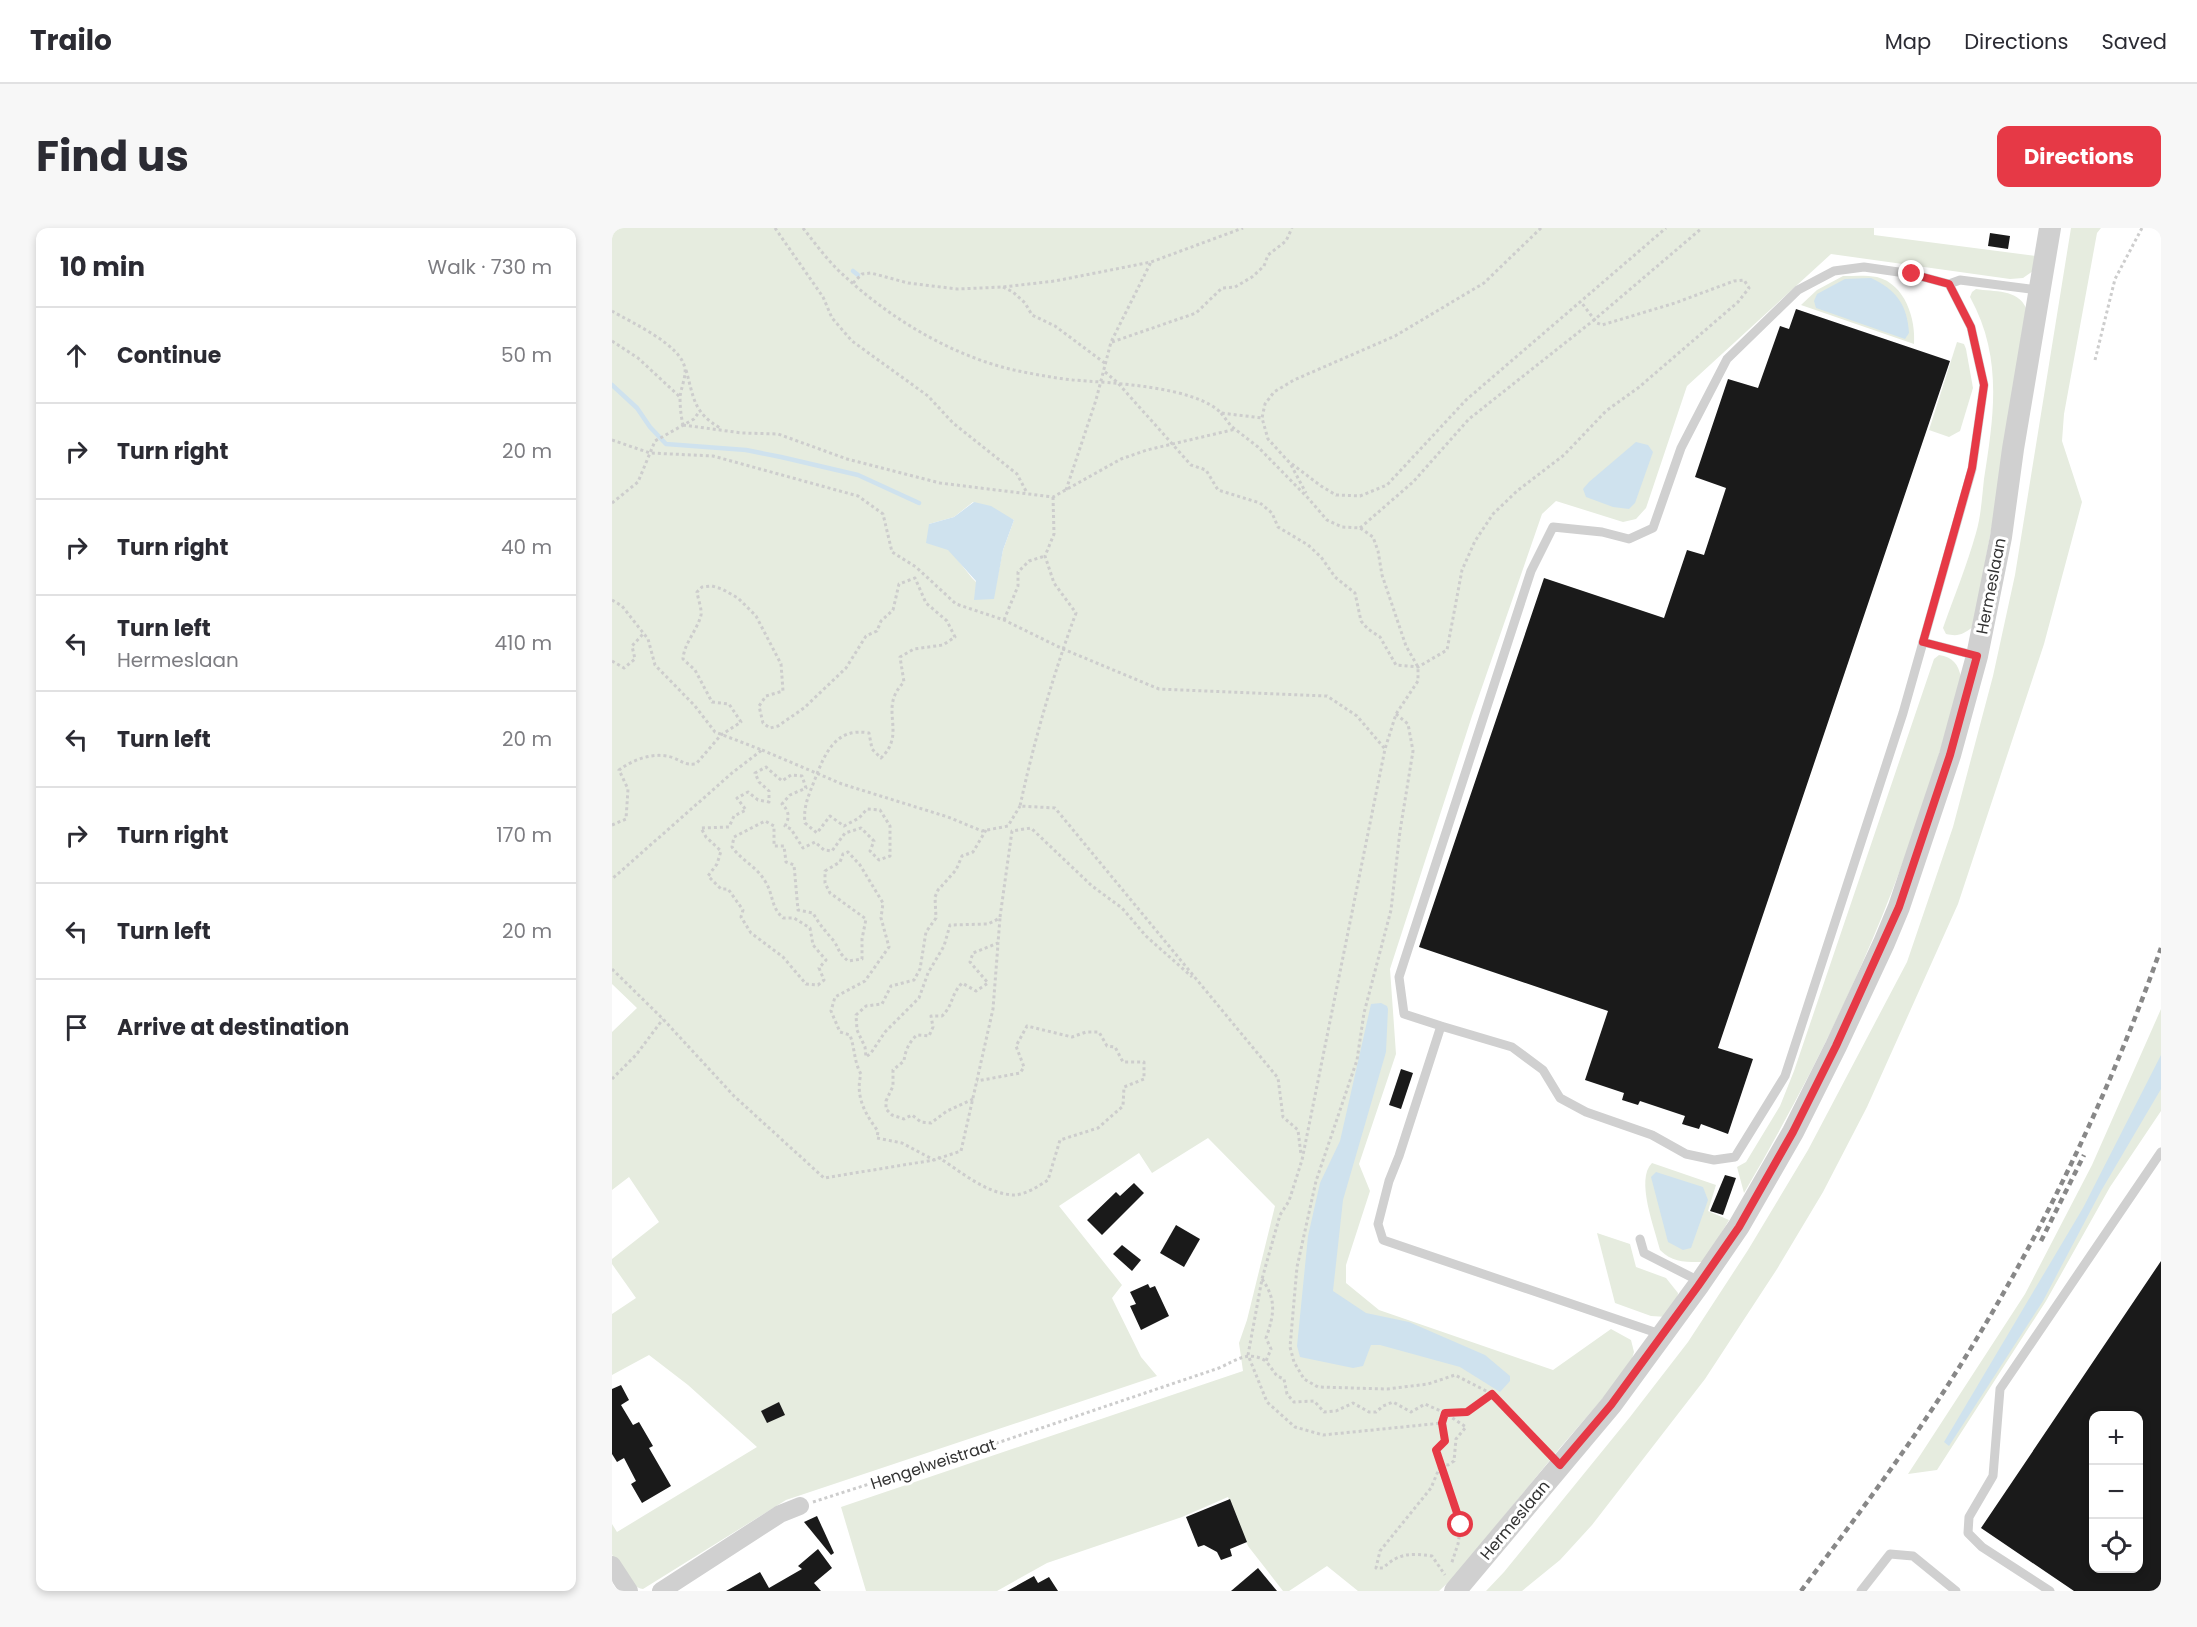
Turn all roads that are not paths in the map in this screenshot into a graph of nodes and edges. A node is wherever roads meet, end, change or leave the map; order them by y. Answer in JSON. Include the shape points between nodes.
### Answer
{"nodes":[{"id":1,"x":2050,"y":228,"type":"edge"},
{"id":2,"x":1949,"y":284,"type":"junction"},
{"id":3,"x":2039,"y":290,"type":"junction"},
{"id":4,"x":1923,"y":642,"type":"junction"},
{"id":5,"x":1977,"y":656,"type":"junction"},
{"id":6,"x":1441,"y":1026,"type":"junction"},
{"id":7,"x":2161,"y":1152,"type":"edge"},
{"id":8,"x":1640,"y":1239,"type":"dead end"},
{"id":9,"x":1701,"y":1282,"type":"junction"},
{"id":10,"x":1662,"y":1335,"type":"junction"},
{"id":11,"x":800,"y":1506,"type":"road end"},
{"id":12,"x":612,"y":1564,"type":"edge"},
{"id":13,"x":629,"y":1591,"type":"edge"},
{"id":14,"x":661,"y":1591,"type":"edge"},
{"id":15,"x":1455,"y":1591,"type":"edge"},
{"id":16,"x":1861,"y":1591,"type":"edge"},
{"id":17,"x":1956,"y":1591,"type":"edge"},
{"id":18,"x":2050,"y":1591,"type":"edge"}],
"edges":[{"from":1,"to":3,"type":"street","name":"Hermeslaan"},
{"from":2,"to":3,"type":"lane","via":[[1960,280]]},
{"from":2,"to":4,"type":"lane","via":[[1971,327],[1984,385],[1972,468]]},
{"from":2,"to":6,"type":"lane","via":[[1864,267],[1834,271],[1798,290],[1727,359],[1681,448],[1653,528],[1629,539],[1553,527],[1531,571],[1399,977],[1404,1014]]},
{"from":3,"to":5,"type":"street","name":"Hermeslaan","via":[[2001,537]]},
{"from":4,"to":5,"type":"lane"},
{"from":4,"to":6,"type":"lane","via":[[1785,1076],[1735,1157],[1714,1160],[1686,1154],[1652,1135],[1586,1112],[1560,1098],[1543,1070],[1512,1047]]},
{"from":5,"to":9,"type":"street","name":"Hermeslaan","via":[[1950,755],[1884,943],[1793,1132],[1739,1227]]},
{"from":6,"to":10,"type":"lane","via":[[1389,1181],[1378,1224],[1383,1240]]},
{"from":7,"to":18,"type":"lane","via":[[2000,1389],[1993,1476],[1969,1517],[1968,1533],[1982,1547]]},
{"from":8,"to":9,"type":"lane","via":[[1644,1253]]},
{"from":9,"to":10,"type":"street","name":"Hermeslaan"},
{"from":10,"to":15,"type":"street","name":"Hermeslaan","via":[[1611,1405]]},
{"from":11,"to":14,"type":"street","via":[[780,1514]]},
{"from":12,"to":13,"type":"street"},
{"from":16,"to":17,"type":"lane","via":[[1890,1554],[1913,1556]]}]}
